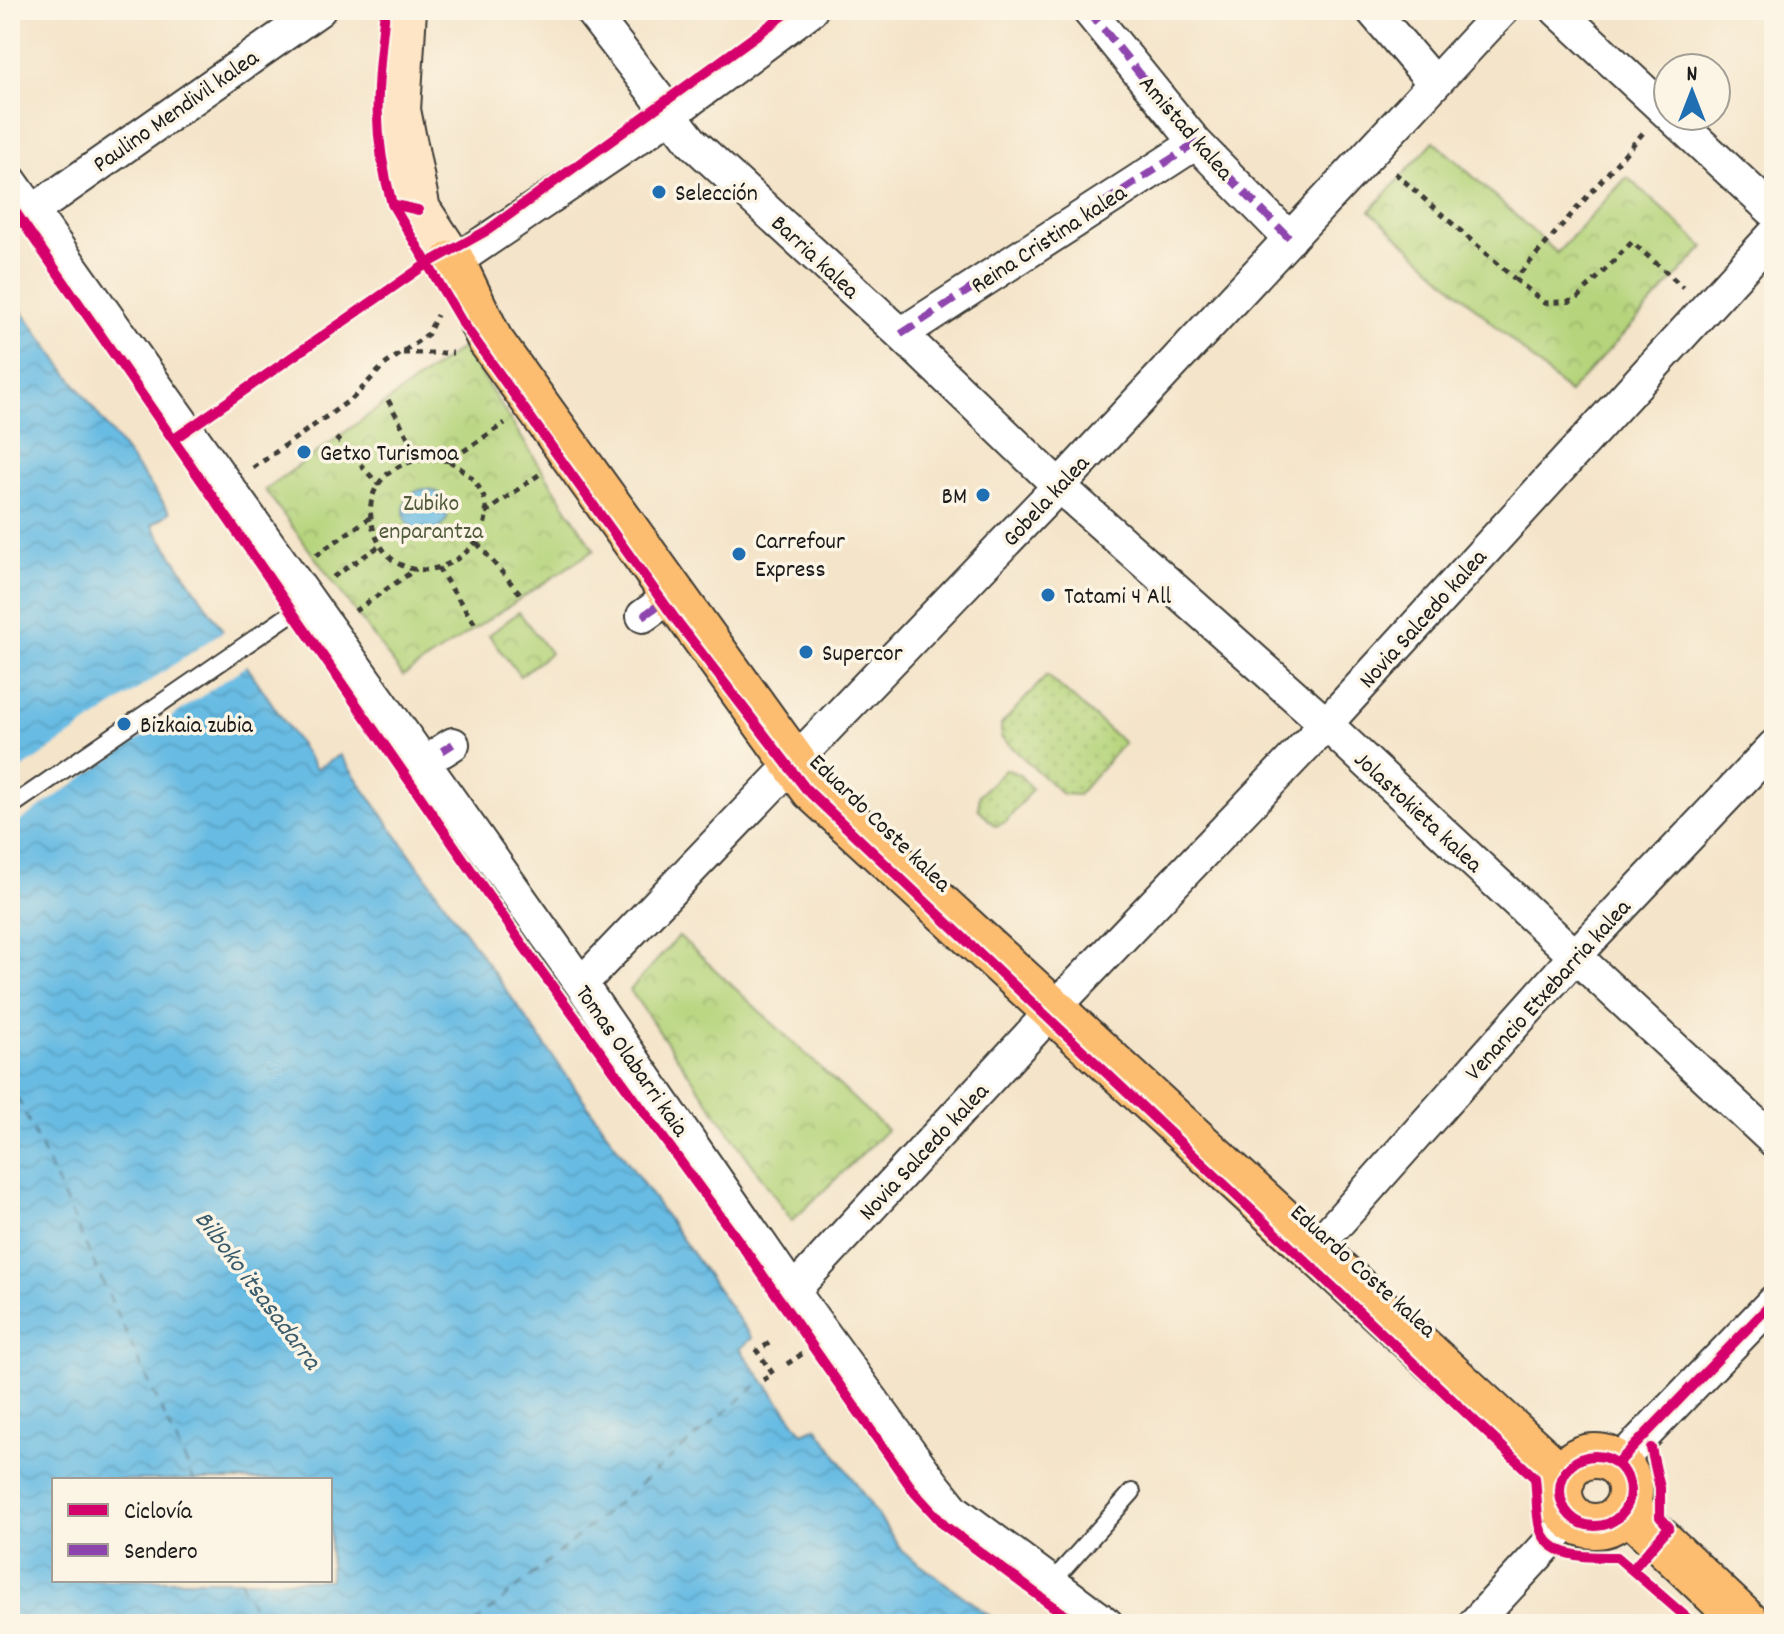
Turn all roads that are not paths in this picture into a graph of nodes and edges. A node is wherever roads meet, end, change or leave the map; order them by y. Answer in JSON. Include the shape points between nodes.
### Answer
{"nodes":[{"id":1,"x":319,"y":10,"type":"edge"},
{"id":2,"x":404,"y":10,"type":"edge"},
{"id":3,"x":590,"y":10,"type":"edge"},
{"id":4,"x":811,"y":10,"type":"edge"},
{"id":5,"x":1088,"y":10,"type":"edge"},
{"id":6,"x":1372,"y":10,"type":"edge"},
{"id":7,"x":1503,"y":10,"type":"edge"},
{"id":8,"x":1557,"y":10,"type":"edge"},
{"id":9,"x":1434,"y":83,"type":"junction"},
{"id":10,"x":669,"y":115,"type":"junction"},
{"id":11,"x":1196,"y":143,"type":"junction"},
{"id":12,"x":10,"y":180,"type":"edge"},
{"id":13,"x":33,"y":211,"type":"junction"},
{"id":14,"x":1774,"y":212,"type":"edge"},
{"id":15,"x":1774,"y":234,"type":"edge"},
{"id":16,"x":1290,"y":239,"type":"junction"},
{"id":17,"x":453,"y":263,"type":"junction"},
{"id":18,"x":901,"y":334,"type":"junction"},
{"id":19,"x":1059,"y":486,"type":"junction"},
{"id":20,"x":308,"y":602,"type":"junction"},
{"id":21,"x":1326,"y":724,"type":"junction"},
{"id":22,"x":1774,"y":746,"type":"edge"},
{"id":23,"x":799,"y":759,"type":"junction"},
{"id":24,"x":10,"y":807,"type":"edge"},
{"id":25,"x":1575,"y":956,"type":"junction"},
{"id":26,"x":581,"y":984,"type":"junction"},
{"id":27,"x":1059,"y":1004,"type":"junction"},
{"id":28,"x":1774,"y":1141,"type":"edge"},
{"id":29,"x":1326,"y":1236,"type":"junction"},
{"id":30,"x":793,"y":1291,"type":"junction"},
{"id":31,"x":1774,"y":1301,"type":"edge"},
{"id":32,"x":1132,"y":1492,"type":"dead end"},
{"id":33,"x":1594,"y":1492,"type":"junction"},
{"id":34,"x":1052,"y":1582,"type":"junction"},
{"id":35,"x":1107,"y":1624,"type":"edge"},
{"id":36,"x":1474,"y":1624,"type":"edge"},
{"id":37,"x":1718,"y":1624,"type":"edge"},
{"id":38,"x":1748,"y":1624,"type":"edge"}],
"edges":[{"from":1,"to":13,"type":"street","name":"Paulino Mendivil kalea"},
{"from":2,"to":17,"type":"street","via":[[400,124],[418,210]]},
{"from":3,"to":10,"type":"street","name":"Barria kalea"},
{"from":4,"to":10,"type":"street"},
{"from":5,"to":11,"type":"street","name":"Amistad kalea"},
{"from":6,"to":9,"type":"street"},
{"from":7,"to":9,"type":"street","name":"Gobela kalea"},
{"from":8,"to":14,"type":"street"},
{"from":9,"to":16,"type":"street","name":"Gobela kalea"},
{"from":10,"to":17,"type":"street"},
{"from":10,"to":18,"type":"street","name":"Barria kalea"},
{"from":11,"to":16,"type":"street","name":"Amistad kalea"},
{"from":11,"to":18,"type":"street","name":"Reina Cristina kalea"},
{"from":12,"to":13,"type":"street","name":"Tomas Olabarri kaia"},
{"from":13,"to":20,"type":"street","name":"Tomas Olabarri kaia"},
{"from":15,"to":21,"type":"street","name":"Novia Salcedo kalea"},
{"from":16,"to":19,"type":"street","name":"Gobela kalea"},
{"from":17,"to":23,"type":"main road","name":"Eduardo Coste kalea","via":[[507,330]]},
{"from":17,"to":23,"type":"main road","name":"Eduardo Coste kalea","via":[[490,340],[571,453],[657,606]]},
{"from":18,"to":19,"type":"street","name":"Barria kalea"},
{"from":19,"to":21,"type":"street","name":"Jolastokieta kalea"},
{"from":19,"to":23,"type":"street","name":"Gobela kalea"},
{"from":20,"to":24,"type":"lane"},
{"from":20,"to":26,"type":"street","name":"Tomas Olabarri kaia"},
{"from":21,"to":25,"type":"street","name":"Jolastokieta kalea"},
{"from":21,"to":27,"type":"street","name":"Novia Salcedo kalea"},
{"from":22,"to":25,"type":"street","name":"Venancio Etxebarria kalea"},
{"from":23,"to":26,"type":"street","name":"Gobela kalea"},
{"from":23,"to":27,"type":"main road","name":"Eduardo Coste kalea"},
{"from":25,"to":28,"type":"street","name":"Jolastokieta kalea"},
{"from":25,"to":29,"type":"street","name":"Venancio Etxebarria kalea"},
{"from":26,"to":30,"type":"street","name":"Tomas Olabarri kaia"},
{"from":27,"to":29,"type":"main road","name":"Eduardo Coste kalea"},
{"from":27,"to":30,"type":"street","name":"Novia Salcedo kalea"},
{"from":27,"to":33,"type":"main road","name":"Eduardo Coste kalea"},
{"from":29,"to":33,"type":"main road","name":"Eduardo Coste kalea"},
{"from":30,"to":34,"type":"street","name":"Tomas Olabarri kaia","via":[[954,1510]]},
{"from":31,"to":33,"type":"street"},
{"from":32,"to":34,"type":"lane"},
{"from":33,"to":36,"type":"street"},
{"from":33,"to":37,"type":"main road"},
{"from":33,"to":38,"type":"main road","name":"Eduardo Coste kalea"},
{"from":34,"to":35,"type":"street","name":"Tomas Olabarri kaia"}]}
